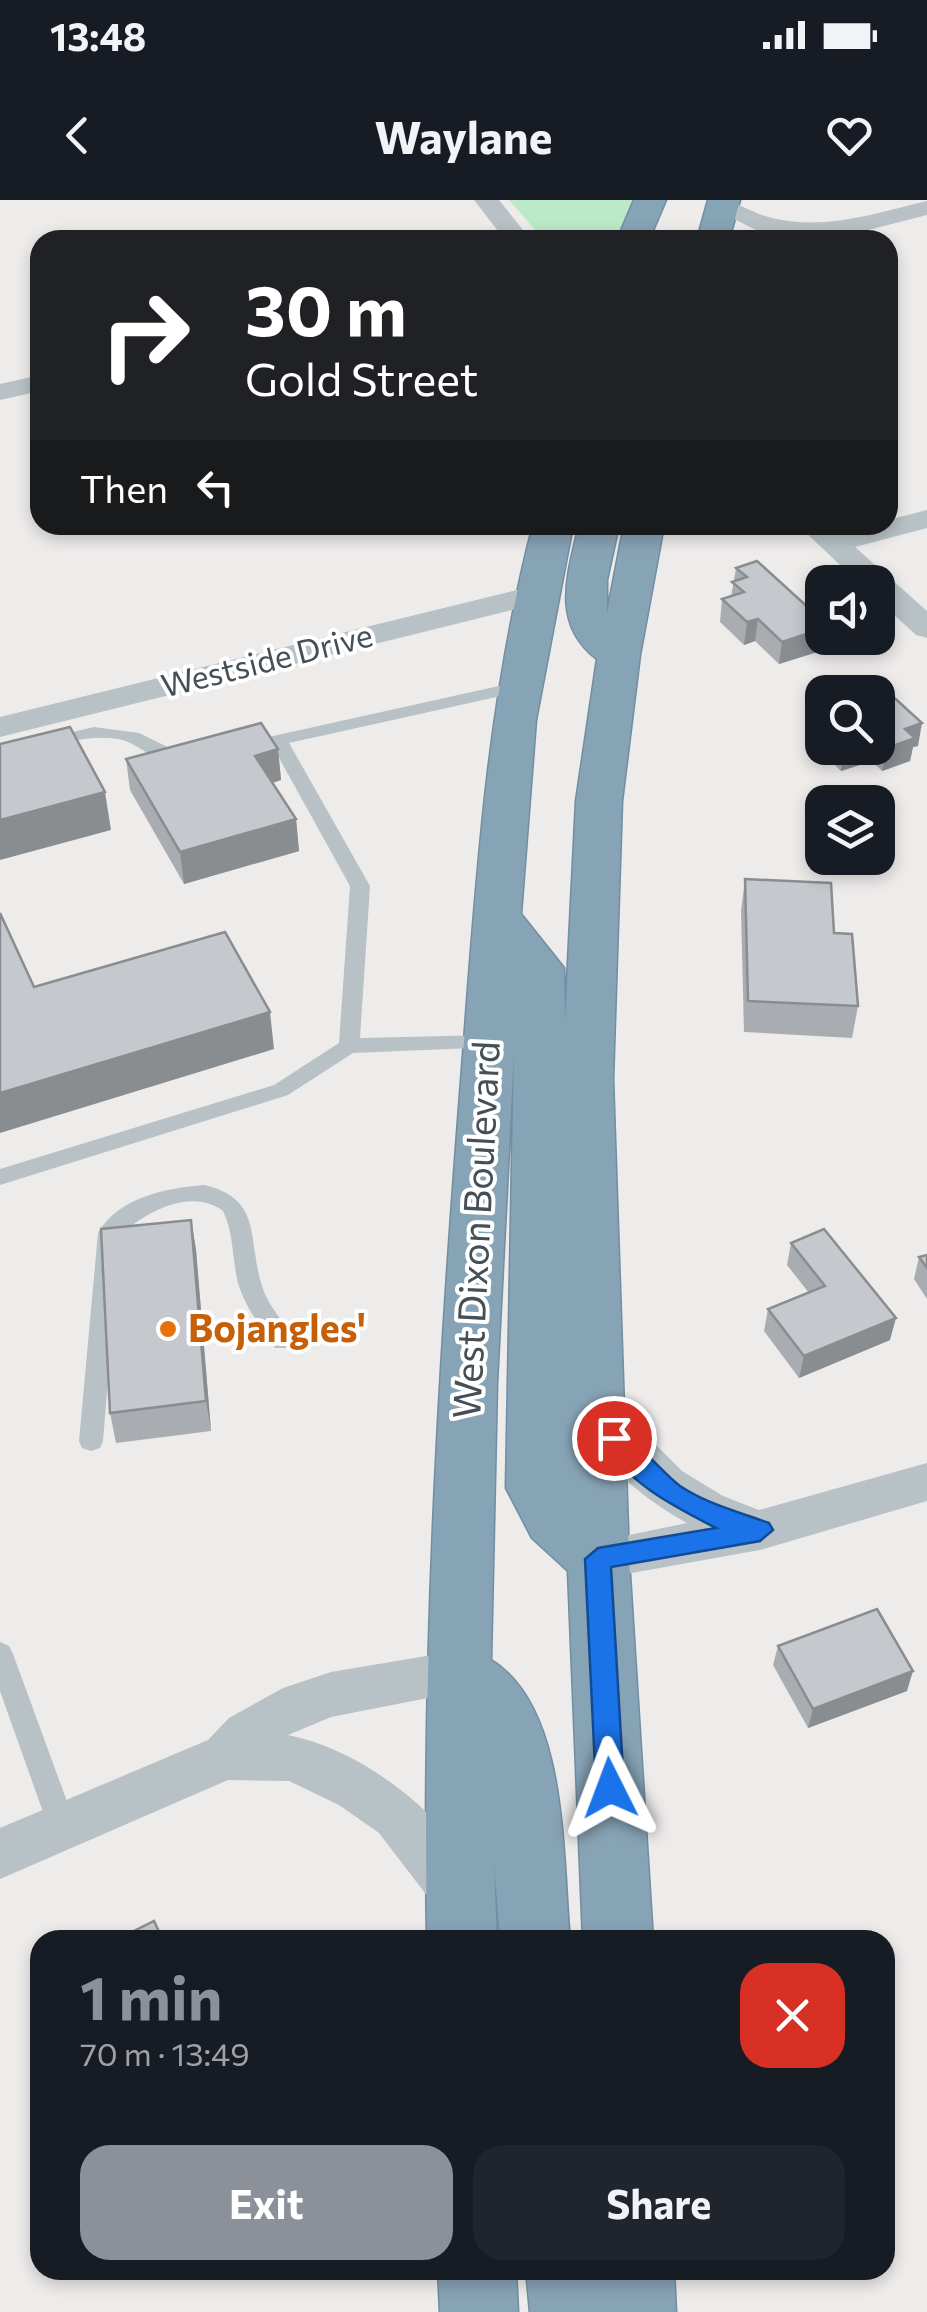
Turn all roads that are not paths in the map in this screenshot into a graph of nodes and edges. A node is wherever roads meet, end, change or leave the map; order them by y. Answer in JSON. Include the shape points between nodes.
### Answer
{"nodes":[{"id":1,"x":486,"y":200,"type":"edge"},
{"id":2,"x":650,"y":200,"type":"edge"},
{"id":3,"x":723,"y":202,"type":"edge"},
{"id":4,"x":927,"y":208,"type":"edge"},
{"id":5,"x":510,"y":230,"type":"edge"},
{"id":6,"x":637,"y":230,"type":"edge"},
{"id":7,"x":715,"y":230,"type":"edge"},
{"id":8,"x":785,"y":230,"type":"edge"},
{"id":9,"x":836,"y":230,"type":"edge"},
{"id":10,"x":30,"y":386,"type":"edge"},
{"id":11,"x":0,"y":392,"type":"edge"},
{"id":12,"x":927,"y":519,"type":"edge"},
{"id":13,"x":898,"y":523,"type":"edge"},
{"id":14,"x":550,"y":535,"type":"edge"},
{"id":15,"x":597,"y":535,"type":"edge"},
{"id":16,"x":642,"y":535,"type":"edge"},
{"id":17,"x":823,"y":535,"type":"edge"},
{"id":18,"x":857,"y":565,"type":"edge"},
{"id":19,"x":534,"y":594,"type":"junction"},
{"id":20,"x":895,"y":599,"type":"edge"},
{"id":21,"x":927,"y":628,"type":"edge"},
{"id":22,"x":619,"y":655,"type":"junction"},
{"id":23,"x":517,"y":686,"type":"junction"},
{"id":24,"x":0,"y":727,"type":"edge"},
{"id":25,"x":279,"y":741,"type":"junction"},
{"id":26,"x":228,"y":750,"type":"edge"},
{"id":27,"x":0,"y":755,"type":"edge"},
{"id":28,"x":194,"y":757,"type":"edge"},
{"id":29,"x":496,"y":915,"type":"junction"},
{"id":30,"x":489,"y":1042,"type":"junction"},
{"id":31,"x":349,"y":1046,"type":"junction"},
{"id":32,"x":0,"y":1177,"type":"edge"},
{"id":33,"x":283,"y":1342,"type":"dead end"},
{"id":34,"x":595,"y":1413,"type":"junction"},
{"id":35,"x":91,"y":1441,"type":"dead end"},
{"id":36,"x":927,"y":1482,"type":"edge"},
{"id":37,"x":760,"y":1530,"type":"junction"},
{"id":38,"x":598,"y":1559,"type":"junction"},
{"id":39,"x":0,"y":1654,"type":"edge"},
{"id":40,"x":456,"y":1673,"type":"junction"},
{"id":41,"x":226,"y":1757,"type":"junction"},
{"id":42,"x":62,"y":1826,"type":"junction"},
{"id":43,"x":0,"y":1854,"type":"edge"},
{"id":44,"x":462,"y":1918,"type":"edge"},
{"id":45,"x":534,"y":1930,"type":"edge"},
{"id":46,"x":617,"y":1930,"type":"edge"},
{"id":47,"x":477,"y":2280,"type":"edge"},
{"id":48,"x":566,"y":2280,"type":"edge"},
{"id":49,"x":635,"y":2280,"type":"edge"},
{"id":50,"x":478,"y":2312,"type":"edge"},
{"id":51,"x":569,"y":2312,"type":"edge"},
{"id":52,"x":637,"y":2312,"type":"edge"}],
"edges":[{"from":1,"to":5,"type":"street"},
{"from":2,"to":6,"type":"highway"},
{"from":3,"to":7,"type":"highway"},
{"from":3,"to":8,"type":"street"},
{"from":4,"to":9,"type":"street"},
{"from":10,"to":11,"type":"street"},
{"from":12,"to":13,"type":"street"},
{"from":14,"to":19,"type":"highway","name":"West Dixon Boulevard"},
{"from":15,"to":22,"type":"highway","via":[[586,589],[590,624]]},
{"from":16,"to":22,"type":"highway"},
{"from":17,"to":18,"type":"street"},
{"from":19,"to":23,"type":"highway","name":"West Dixon Boulevard"},
{"from":19,"to":24,"type":"street","name":"Westside Drive"},
{"from":20,"to":21,"type":"street"},
{"from":22,"to":34,"type":"highway","via":[[599,800],[587,1079]]},
{"from":23,"to":25,"type":"lane"},
{"from":23,"to":29,"type":"highway","name":"West Dixon Boulevard"},
{"from":25,"to":26,"type":"lane"},
{"from":25,"to":31,"type":"lane","via":[[360,886]]},
{"from":27,"to":28,"type":"lane","via":[[108,732],[129,735],[166,760]]},
{"from":29,"to":30,"type":"highway","name":"West Dixon Boulevard"},
{"from":29,"to":38,"type":"highway","via":[[540,968],[536,1488],[558,1526]]},
{"from":30,"to":31,"type":"lane"},
{"from":30,"to":40,"type":"highway","name":"West Dixon Boulevard"},
{"from":31,"to":32,"type":"lane","via":[[280,1090]]},
{"from":33,"to":35,"type":"lane","via":[[253,1293],[239,1219],[224,1199],[198,1192],[143,1204],[108,1233]]},
{"from":34,"to":37,"type":"street","via":[[634,1462],[673,1495]]},
{"from":34,"to":38,"type":"highway"},
{"from":36,"to":37,"type":"street"},
{"from":37,"to":38,"type":"street"},
{"from":38,"to":46,"type":"highway"},
{"from":39,"to":42,"type":"lane"},
{"from":40,"to":41,"type":"street","via":[[296,1707],[254,1726]]},
{"from":40,"to":44,"type":"highway","name":"West Dixon Boulevard"},
{"from":40,"to":45,"type":"highway","via":[[480,1688],[514,1734]]},
{"from":41,"to":42,"type":"street"},
{"from":41,"to":44,"type":"street","via":[[292,1758],[357,1788],[397,1816]]},
{"from":42,"to":43,"type":"street"},
{"from":47,"to":50,"type":"highway"},
{"from":48,"to":51,"type":"highway"},
{"from":49,"to":52,"type":"highway"}]}
